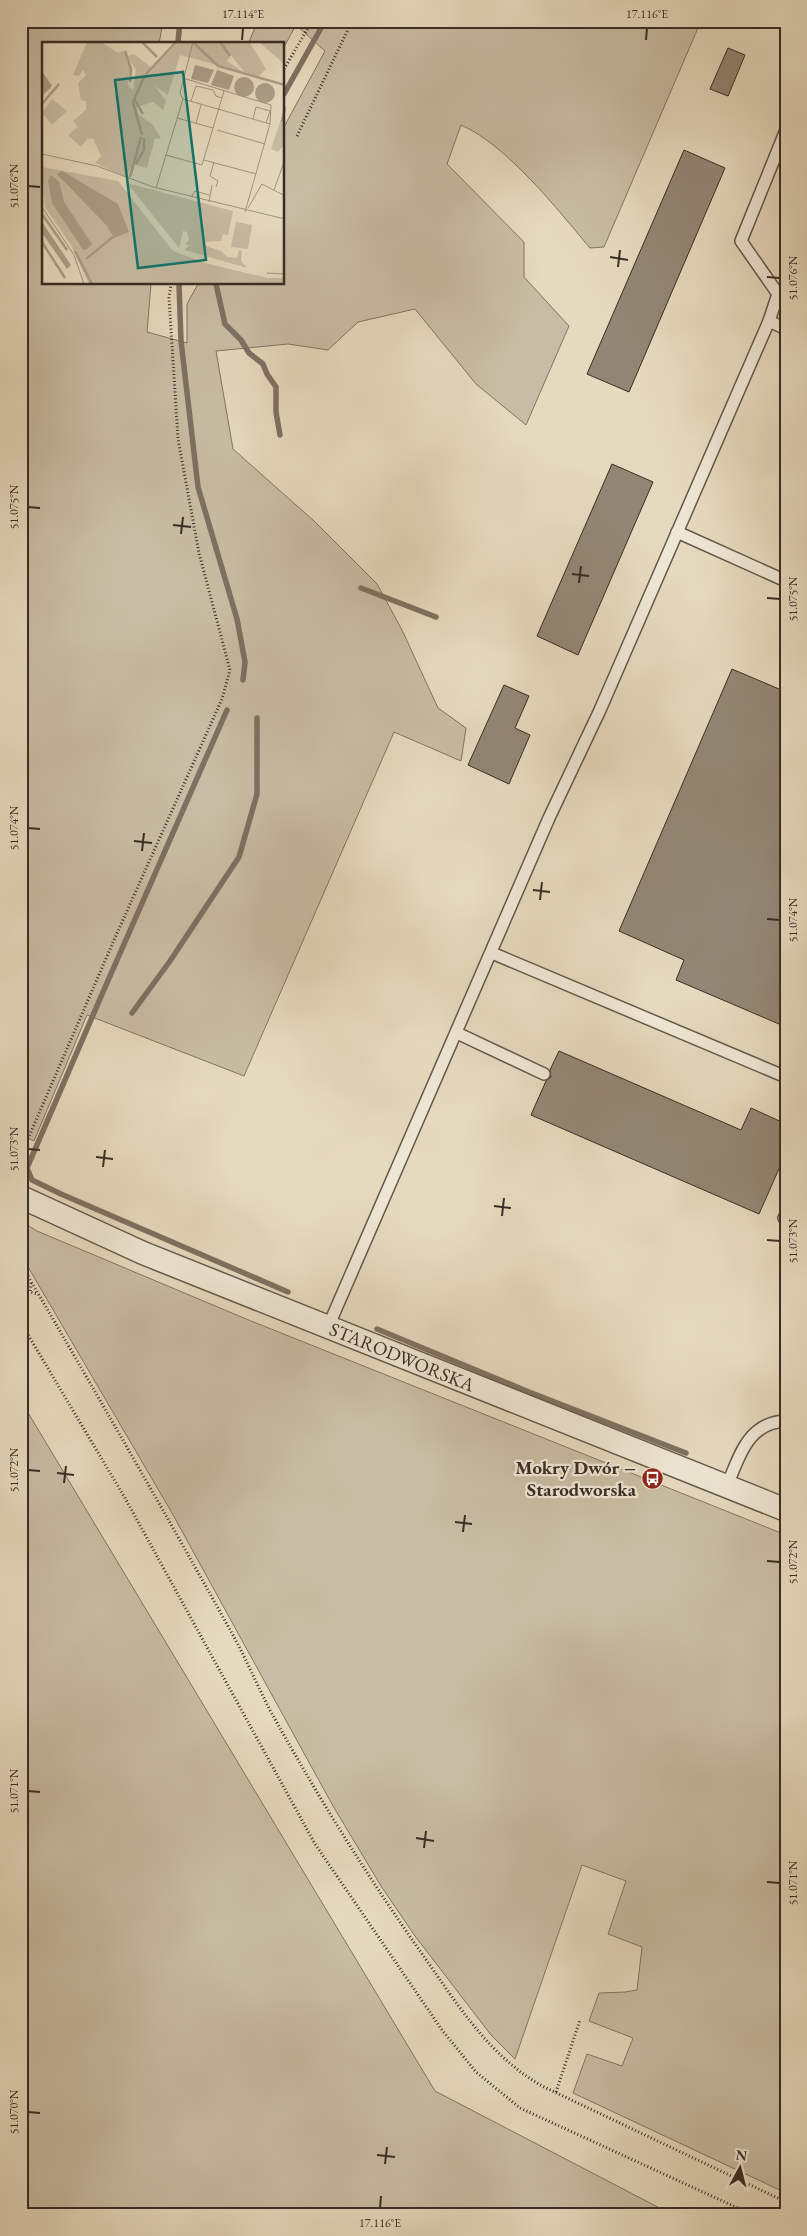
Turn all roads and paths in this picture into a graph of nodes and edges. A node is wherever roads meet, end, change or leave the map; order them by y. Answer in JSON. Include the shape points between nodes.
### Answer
{"nodes":[{"id":1,"x":312,"y":21,"type":"edge"},
{"id":2,"x":352,"y":21,"type":"edge"},
{"id":3,"x":285,"y":67,"type":"edge"},
{"id":4,"x":786,"y":130,"type":"edge"},
{"id":5,"x":298,"y":136,"type":"dead end"},
{"id":6,"x":171,"y":285,"type":"edge"},
{"id":7,"x":769,"y":321,"type":"junction"},
{"id":8,"x":786,"y":329,"type":"edge"},
{"id":9,"x":676,"y":532,"type":"junction"},
{"id":10,"x":786,"y":581,"type":"edge"},
{"id":11,"x":492,"y":952,"type":"junction"},
{"id":12,"x":457,"y":1033,"type":"junction"},
{"id":13,"x":544,"y":1074,"type":"dead end"},
{"id":14,"x":786,"y":1077,"type":"edge"},
{"id":15,"x":21,"y":1155,"type":"edge"},
{"id":16,"x":21,"y":1197,"type":"edge"},
{"id":17,"x":21,"y":1264,"type":"edge"},
{"id":18,"x":31,"y":1282,"type":"dead end"},
{"id":19,"x":38,"y":1294,"type":"junction"},
{"id":20,"x":21,"y":1323,"type":"edge"},
{"id":21,"x":328,"y":1327,"type":"junction"},
{"id":22,"x":786,"y":1421,"type":"edge"},
{"id":23,"x":786,"y":1472,"type":"edge"},
{"id":24,"x":784,"y":1478,"type":"dead end"},
{"id":25,"x":727,"y":1486,"type":"junction"},
{"id":26,"x":786,"y":1510,"type":"edge"},
{"id":27,"x":580,"y":2020,"type":"dead end"},
{"id":28,"x":556,"y":2092,"type":"junction"},
{"id":29,"x":786,"y":2202,"type":"edge"},
{"id":30,"x":753,"y":2215,"type":"edge"}],
"edges":[{"from":1,"to":3,"type":"path"},
{"from":2,"to":5,"type":"path"},
{"from":4,"to":7,"type":"lane","via":[[741,241],[778,294]]},
{"from":6,"to":15,"type":"path","via":[[168,298],[178,439],[199,553],[230,670],[222,699]]},
{"from":7,"to":8,"type":"lane"},
{"from":7,"to":9,"type":"lane"},
{"from":9,"to":10,"type":"lane"},
{"from":9,"to":11,"type":"lane"},
{"from":11,"to":12,"type":"lane"},
{"from":11,"to":14,"type":"lane"},
{"from":12,"to":13,"type":"lane"},
{"from":12,"to":21,"type":"lane"},
{"from":16,"to":21,"type":"street","name":"STARODWORSKA","via":[[142,1253]]},
{"from":17,"to":19,"type":"path"},
{"from":18,"to":19,"type":"path","via":[[30,1292]]},
{"from":19,"to":28,"type":"path","via":[[235,1639],[284,1734],[385,1902],[488,2043],[524,2076]]},
{"from":20,"to":30,"type":"path","via":[[125,1498],[315,1844],[442,2030],[476,2072],[520,2108]]},
{"from":21,"to":25,"type":"street","name":"STARODWORSKA"},
{"from":22,"to":25,"type":"lane","via":[[754,1432],[746,1442]]},
{"from":23,"to":24,"type":"path"},
{"from":25,"to":26,"type":"street","name":"STARODWORSKA"},
{"from":27,"to":28,"type":"path"},
{"from":28,"to":29,"type":"path"}]}
